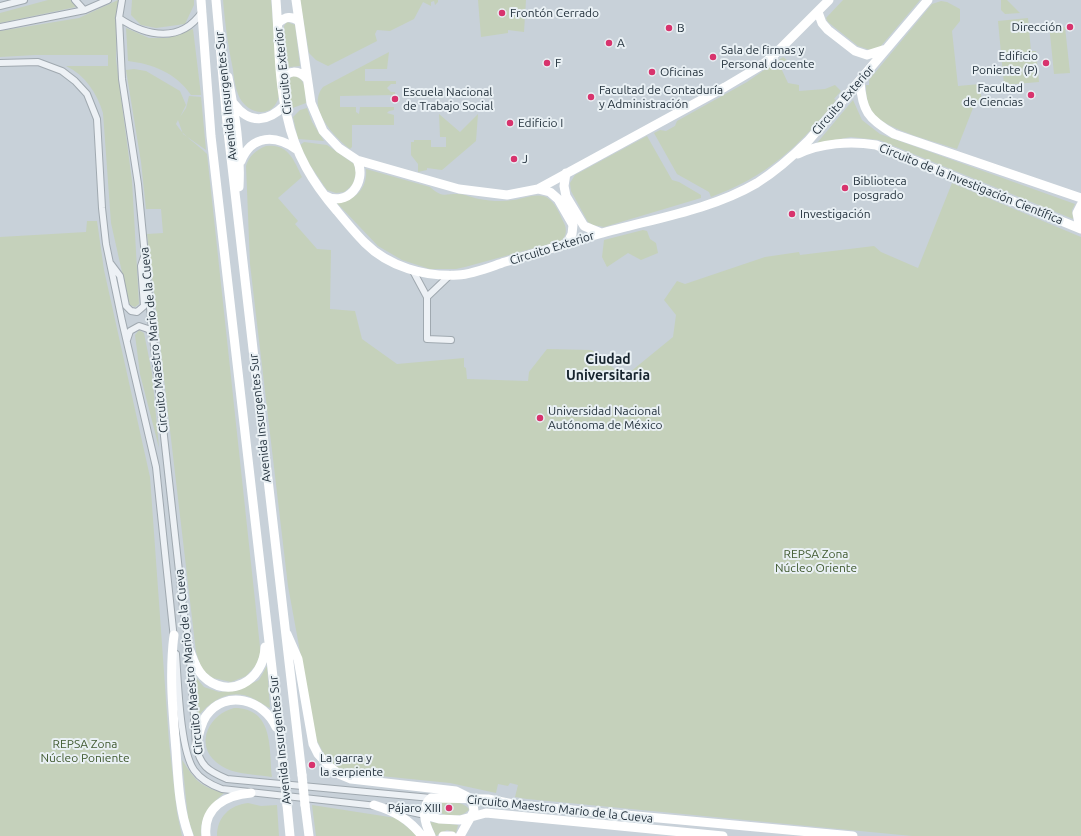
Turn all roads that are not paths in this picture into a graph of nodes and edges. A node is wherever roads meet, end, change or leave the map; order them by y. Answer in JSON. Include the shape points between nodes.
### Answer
{"nodes":[{"id":1,"x":24,"y":0,"type":"edge"},
{"id":2,"x":75,"y":0,"type":"edge"},
{"id":3,"x":108,"y":0,"type":"edge"},
{"id":4,"x":122,"y":0,"type":"edge"},
{"id":5,"x":201,"y":0,"type":"edge"},
{"id":6,"x":216,"y":0,"type":"edge"},
{"id":7,"x":276,"y":0,"type":"edge"},
{"id":8,"x":296,"y":0,"type":"edge"},
{"id":9,"x":829,"y":0,"type":"edge"},
{"id":10,"x":928,"y":0,"type":"edge"},
{"id":11,"x":0,"y":6,"type":"edge"},
{"id":12,"x":84,"y":10,"type":"junction"},
{"id":13,"x":202,"y":12,"type":"junction"},
{"id":14,"x":818,"y":12,"type":"junction"},
{"id":15,"x":119,"y":18,"type":"junction"},
{"id":16,"x":300,"y":21,"type":"junction"},
{"id":17,"x":278,"y":23,"type":"junction"},
{"id":18,"x":0,"y":27,"type":"edge"},
{"id":19,"x":221,"y":45,"type":"junction"},
{"id":20,"x":886,"y":50,"type":"junction"},
{"id":21,"x":0,"y":62,"type":"edge"},
{"id":22,"x":307,"y":79,"type":"junction"},
{"id":23,"x":282,"y":81,"type":"junction"},
{"id":24,"x":860,"y":81,"type":"junction"},
{"id":25,"x":234,"y":104,"type":"junction"},
{"id":26,"x":285,"y":105,"type":"junction"},
{"id":27,"x":296,"y":149,"type":"junction"},
{"id":28,"x":791,"y":158,"type":"junction"},
{"id":29,"x":357,"y":160,"type":"junction"},
{"id":30,"x":241,"y":162,"type":"junction"},
{"id":31,"x":566,"y":173,"type":"junction"},
{"id":32,"x":538,"y":189,"type":"junction"},
{"id":33,"x":322,"y":194,"type":"junction"},
{"id":34,"x":1081,"y":198,"type":"edge"},
{"id":35,"x":1081,"y":205,"type":"edge"},
{"id":36,"x":238,"y":213,"type":"junction"},
{"id":37,"x":1081,"y":229,"type":"edge"},
{"id":38,"x":601,"y":233,"type":"junction"},
{"id":39,"x":567,"y":244,"type":"junction"},
{"id":40,"x":144,"y":255,"type":"junction"},
{"id":41,"x":110,"y":262,"type":"junction"},
{"id":42,"x":413,"y":271,"type":"junction"},
{"id":43,"x":451,"y":275,"type":"junction"},
{"id":44,"x":427,"y":297,"type":"junction"},
{"id":45,"x":153,"y":338,"type":"junction"},
{"id":46,"x":451,"y":340,"type":"dead end"},
{"id":47,"x":127,"y":341,"type":"junction"},
{"id":48,"x":266,"y":615,"type":"junction"},
{"id":49,"x":285,"y":630,"type":"junction"},
{"id":50,"x":174,"y":634,"type":"junction"},
{"id":51,"x":190,"y":651,"type":"junction"},
{"id":52,"x":280,"y":739,"type":"junction"},
{"id":53,"x":196,"y":748,"type":"junction"},
{"id":54,"x":251,"y":793,"type":"junction"},
{"id":55,"x":431,"y":798,"type":"junction"},
{"id":56,"x":472,"y":799,"type":"junction"},
{"id":57,"x":374,"y":805,"type":"junction"},
{"id":58,"x":425,"y":815,"type":"junction"},
{"id":59,"x":472,"y":816,"type":"junction"},
{"id":60,"x":290,"y":835,"type":"edge"},
{"id":61,"x":189,"y":836,"type":"edge"},
{"id":62,"x":206,"y":836,"type":"edge"},
{"id":63,"x":309,"y":836,"type":"edge"},
{"id":64,"x":422,"y":836,"type":"edge"},
{"id":65,"x":431,"y":836,"type":"edge"},
{"id":66,"x":443,"y":836,"type":"edge"},
{"id":67,"x":452,"y":836,"type":"edge"},
{"id":68,"x":460,"y":836,"type":"edge"},
{"id":69,"x":723,"y":836,"type":"edge"},
{"id":70,"x":853,"y":836,"type":"edge"}],
"edges":[{"from":1,"to":11,"type":"street"},
{"from":2,"to":12,"type":"street"},
{"from":3,"to":12,"type":"street"},
{"from":4,"to":15,"type":"street","name":"Circuito Maestro Mario de la Cueva"},
{"from":5,"to":13,"type":"street","name":"Avenida Insurgentes Sur"},
{"from":6,"to":19,"type":"street","name":"Avenida Insurgentes Sur"},
{"from":7,"to":17,"type":"street","name":"Circuito Exterior"},
{"from":8,"to":16,"type":"street","name":"Circuito Exterior"},
{"from":9,"to":14,"type":"street","name":"Circuito Exterior"},
{"from":10,"to":20,"type":"street","name":"Circuito Exterior"},
{"from":12,"to":18,"type":"street"},
{"from":13,"to":15,"type":"street","via":[[195,23],[169,34],[150,33]]},
{"from":13,"to":48,"type":"street","name":"Avenida Insurgentes Sur","via":[[210,136]]},
{"from":14,"to":20,"type":"street","via":[[828,30],[855,51],[867,54]]},
{"from":14,"to":31,"type":"street","name":"Circuito Exterior","via":[[762,65]]},
{"from":15,"to":40,"type":"street","name":"Circuito Maestro Mario de la Cueva","via":[[122,79],[138,184]]},
{"from":16,"to":17,"type":"street","via":[[284,17]]},
{"from":16,"to":22,"type":"street","name":"Circuito Exterior"},
{"from":17,"to":23,"type":"street","name":"Circuito Exterior"},
{"from":19,"to":25,"type":"street"},
{"from":19,"to":36,"type":"street","name":"Avenida Insurgentes Sur","via":[[226,115]]},
{"from":20,"to":24,"type":"street","name":"Circuito Exterior"},
{"from":21,"to":41,"type":"street","name":"Circuito Maestro Mario de la Cueva","via":[[28,61],[46,64],[69,76],[84,91],[95,110],[99,127],[102,208]]},
{"from":22,"to":23,"type":"street","via":[[293,72],[285,75]]},
{"from":22,"to":29,"type":"street","name":"Circuito Exterior","via":[[312,103],[323,131],[334,144]]},
{"from":23,"to":26,"type":"street","name":"Circuito Exterior"},
{"from":24,"to":28,"type":"street","name":"Circuito Exterior"},
{"from":24,"to":34,"type":"street","name":"Circuito de la Investigación Científica","via":[[861,97],[869,116],[894,134]]},
{"from":25,"to":26,"type":"street","via":[[245,115],[261,119],[275,115]]},
{"from":25,"to":30,"type":"street"},
{"from":26,"to":27,"type":"street","name":"Circuito Exterior"},
{"from":27,"to":30,"type":"street","via":[[276,139],[266,139],[251,146]]},
{"from":27,"to":33,"type":"street","name":"Circuito Exterior"},
{"from":28,"to":37,"type":"street","name":"Circuito de la Investigación Científica","via":[[826,145],[876,145]]},
{"from":28,"to":38,"type":"street","name":"Circuito Exterior","via":[[742,191],[631,227]]},
{"from":29,"to":32,"type":"street","name":"Circuito Exterior","via":[[427,181],[481,193],[507,195]]},
{"from":29,"to":33,"type":"street","via":[[361,176],[352,192],[340,198]]},
{"from":30,"to":36,"type":"street"},
{"from":31,"to":32,"type":"street","name":"Circuito Exterior"},
{"from":31,"to":38,"type":"street","via":[[566,196],[584,226]]},
{"from":32,"to":39,"type":"street","via":[[550,192],[558,199],[569,219],[572,230]]},
{"from":33,"to":42,"type":"street","name":"Circuito Exterior","via":[[365,243],[388,260]]},
{"from":35,"to":37,"type":"street","via":[[1077,213]]},
{"from":36,"to":49,"type":"street","name":"Avenida Insurgentes Sur"},
{"from":38,"to":39,"type":"street","name":"Circuito Exterior"},
{"from":39,"to":43,"type":"street","name":"Circuito Exterior","via":[[478,271]]},
{"from":40,"to":41,"type":"street","via":[[141,266],[144,306],[137,312],[127,308],[120,276]]},
{"from":40,"to":45,"type":"street","name":"Circuito Maestro Mario de la Cueva"},
{"from":41,"to":47,"type":"street","name":"Circuito Maestro Mario de la Cueva"},
{"from":42,"to":43,"type":"street","name":"Circuito Exterior"},
{"from":42,"to":44,"type":"street"},
{"from":43,"to":44,"type":"street"},
{"from":44,"to":46,"type":"street","via":[[427,339]]},
{"from":45,"to":47,"type":"street","via":[[148,328],[139,326],[130,331]]},
{"from":45,"to":51,"type":"street","name":"Circuito Maestro Mario de la Cueva"},
{"from":47,"to":50,"type":"street","name":"Circuito Maestro Mario de la Cueva","via":[[156,467]]},
{"from":48,"to":51,"type":"street","via":[[264,659],[258,672],[248,681],[231,686],[210,681],[200,672]]},
{"from":48,"to":52,"type":"street","name":"Avenida Insurgentes Sur"},
{"from":49,"to":56,"type":"street","via":[[298,659],[313,744],[330,767],[351,779],[456,791]]},
{"from":49,"to":63,"type":"street","name":"Avenida Insurgentes Sur","bridge":true},
{"from":50,"to":54,"type":"street","name":"Circuito Maestro Mario de la Cueva","via":[[188,761],[200,778],[209,784],[222,789]]},
{"from":50,"to":61,"type":"street","via":[[170,682],[178,772]]},
{"from":51,"to":53,"type":"street","name":"Circuito Maestro Mario de la Cueva"},
{"from":52,"to":53,"type":"street","via":[[275,723],[263,708],[249,702],[236,701],[217,706],[206,716],[200,728]]},
{"from":52,"to":60,"type":"street","name":"Avenida Insurgentes Sur","bridge":true},
{"from":53,"to":55,"type":"street","name":"Circuito Maestro Mario de la Cueva","via":[[199,759],[211,772],[227,779]]},
{"from":54,"to":57,"type":"street","name":"Circuito Maestro Mario de la Cueva"},
{"from":54,"to":62,"type":"street","via":[[235,794],[217,804],[208,817]]},
{"from":55,"to":56,"type":"street","name":"Circuito Maestro Mario de la Cueva"},
{"from":55,"to":58,"type":"street","via":[[426,802]]},
{"from":56,"to":59,"type":"street"},
{"from":56,"to":70,"type":"street","name":"Circuito Maestro Mario de la Cueva"},
{"from":57,"to":58,"type":"street","name":"Circuito Maestro Mario de la Cueva"},
{"from":57,"to":64,"type":"street","via":[[401,816]]},
{"from":58,"to":59,"type":"street","name":"Circuito Maestro Mario de la Cueva","via":[[460,820]]},
{"from":58,"to":65,"type":"street","via":[[426,826]]},
{"from":59,"to":68,"type":"street"},
{"from":59,"to":69,"type":"street","name":"Circuito Maestro Mario de la Cueva","via":[[486,813]]},
{"from":66,"to":67,"type":"street"}]}
